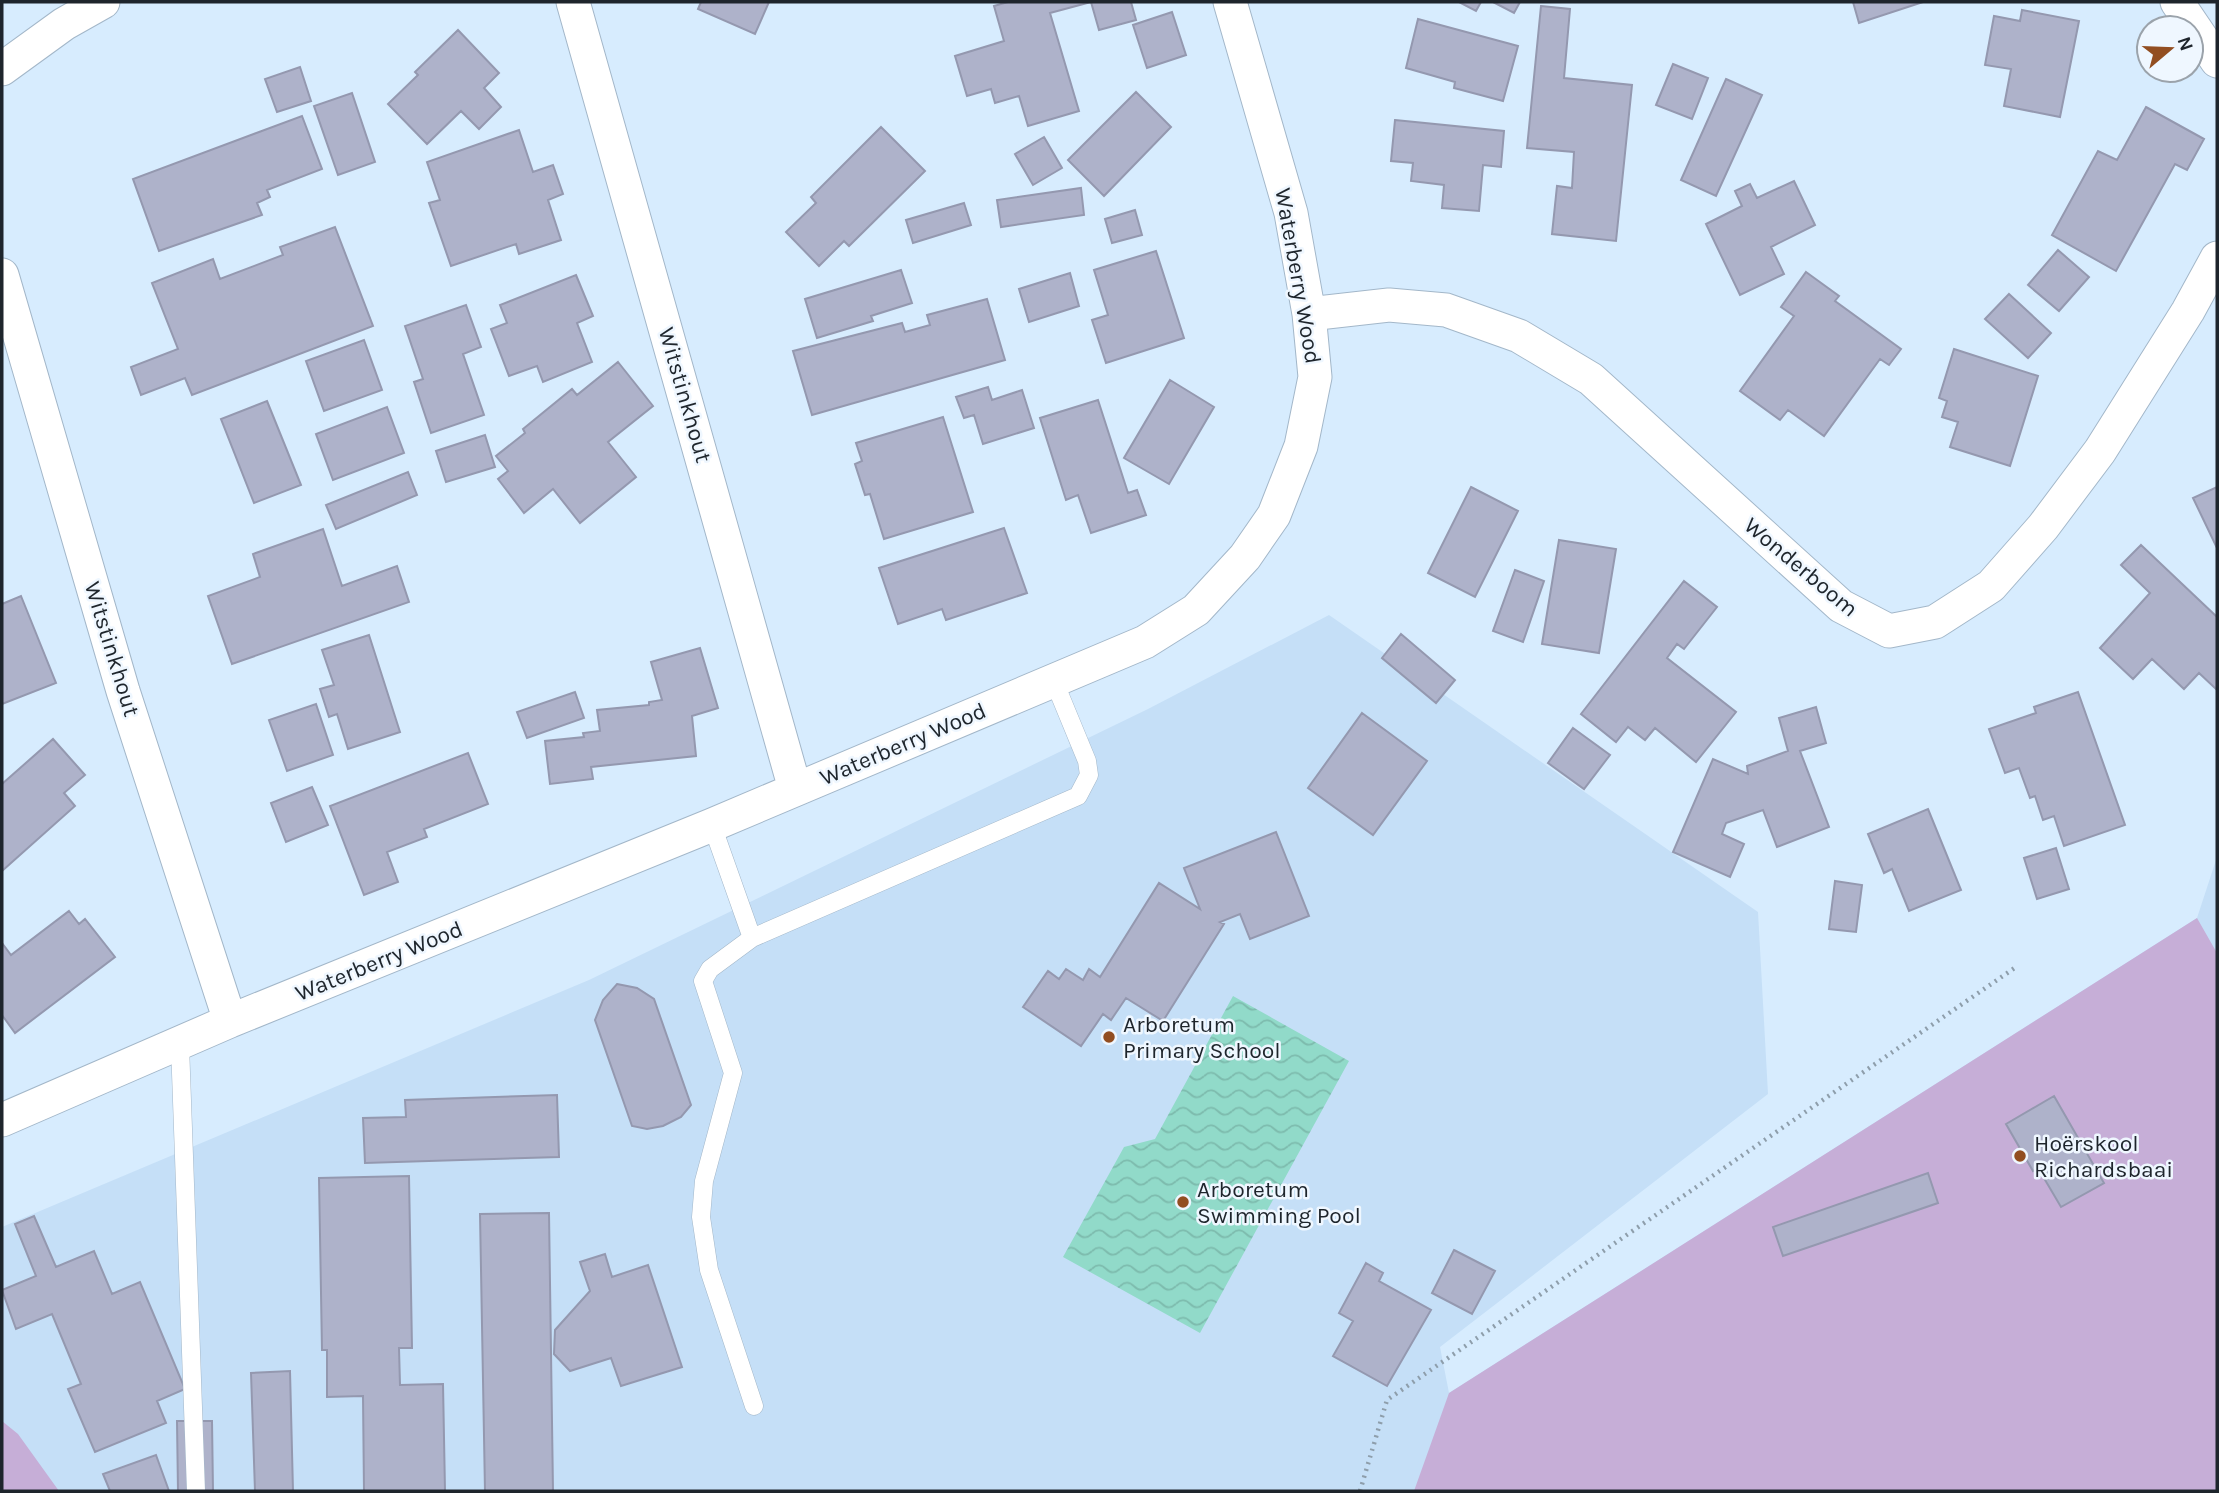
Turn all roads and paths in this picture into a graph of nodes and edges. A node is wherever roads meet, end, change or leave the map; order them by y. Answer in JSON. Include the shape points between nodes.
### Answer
{"nodes":[{"id":1,"x":103,"y":2,"type":"edge"},
{"id":2,"x":573,"y":2,"type":"edge"},
{"id":3,"x":1230,"y":2,"type":"edge"},
{"id":4,"x":2177,"y":2,"type":"edge"},
{"id":5,"x":2217,"y":61,"type":"edge"},
{"id":6,"x":2,"y":69,"type":"edge"},
{"id":7,"x":2217,"y":258,"type":"edge"},
{"id":8,"x":2,"y":275,"type":"edge"},
{"id":9,"x":1309,"y":314,"type":"junction"},
{"id":10,"x":1054,"y":681,"type":"junction"},
{"id":11,"x":795,"y":789,"type":"junction"},
{"id":12,"x":712,"y":825,"type":"junction"},
{"id":13,"x":752,"y":938,"type":"junction"},
{"id":14,"x":2015,"y":967,"type":"dead end"},
{"id":15,"x":230,"y":1021,"type":"junction"},
{"id":16,"x":180,"y":1045,"type":"junction"},
{"id":17,"x":2,"y":1120,"type":"edge"},
{"id":18,"x":754,"y":1406,"type":"dead end"},
{"id":19,"x":196,"y":1491,"type":"edge"},
{"id":20,"x":1360,"y":1491,"type":"edge"}],
"edges":[{"from":1,"to":6,"type":"street"},
{"from":2,"to":11,"type":"street","name":"Witstinkhout"},
{"from":3,"to":9,"type":"street","name":"Waterberry Wood","via":[[1291,213]]},
{"from":4,"to":5,"type":"street"},
{"from":7,"to":9,"type":"street","name":"Wonderboom","via":[[2100,452],[1991,586],[1935,622],[1889,631],[1841,606],[1591,379],[1520,336],[1446,310],[1390,306]]},
{"from":8,"to":15,"type":"street","name":"Witstinkhout","via":[[123,691]]},
{"from":9,"to":10,"type":"street","name":"Waterberry Wood","via":[[1315,377],[1301,446],[1275,515],[1245,557],[1196,610],[1145,642]]},
{"from":10,"to":11,"type":"street","name":"Waterberry Wood"},
{"from":10,"to":13,"type":"lane","via":[[1087,761],[1089,775],[1078,796]]},
{"from":11,"to":12,"type":"street","name":"Waterberry Wood"},
{"from":12,"to":13,"type":"lane"},
{"from":12,"to":15,"type":"street","name":"Waterberry Wood"},
{"from":13,"to":18,"type":"lane","via":[[710,969],[703,981],[733,1073],[704,1181],[701,1217],[709,1270]]},
{"from":14,"to":20,"type":"path","via":[[1387,1401]]},
{"from":15,"to":16,"type":"street","name":"Waterberry Wood"},
{"from":16,"to":17,"type":"street","name":"Waterberry Wood"},
{"from":16,"to":19,"type":"lane"}]}
